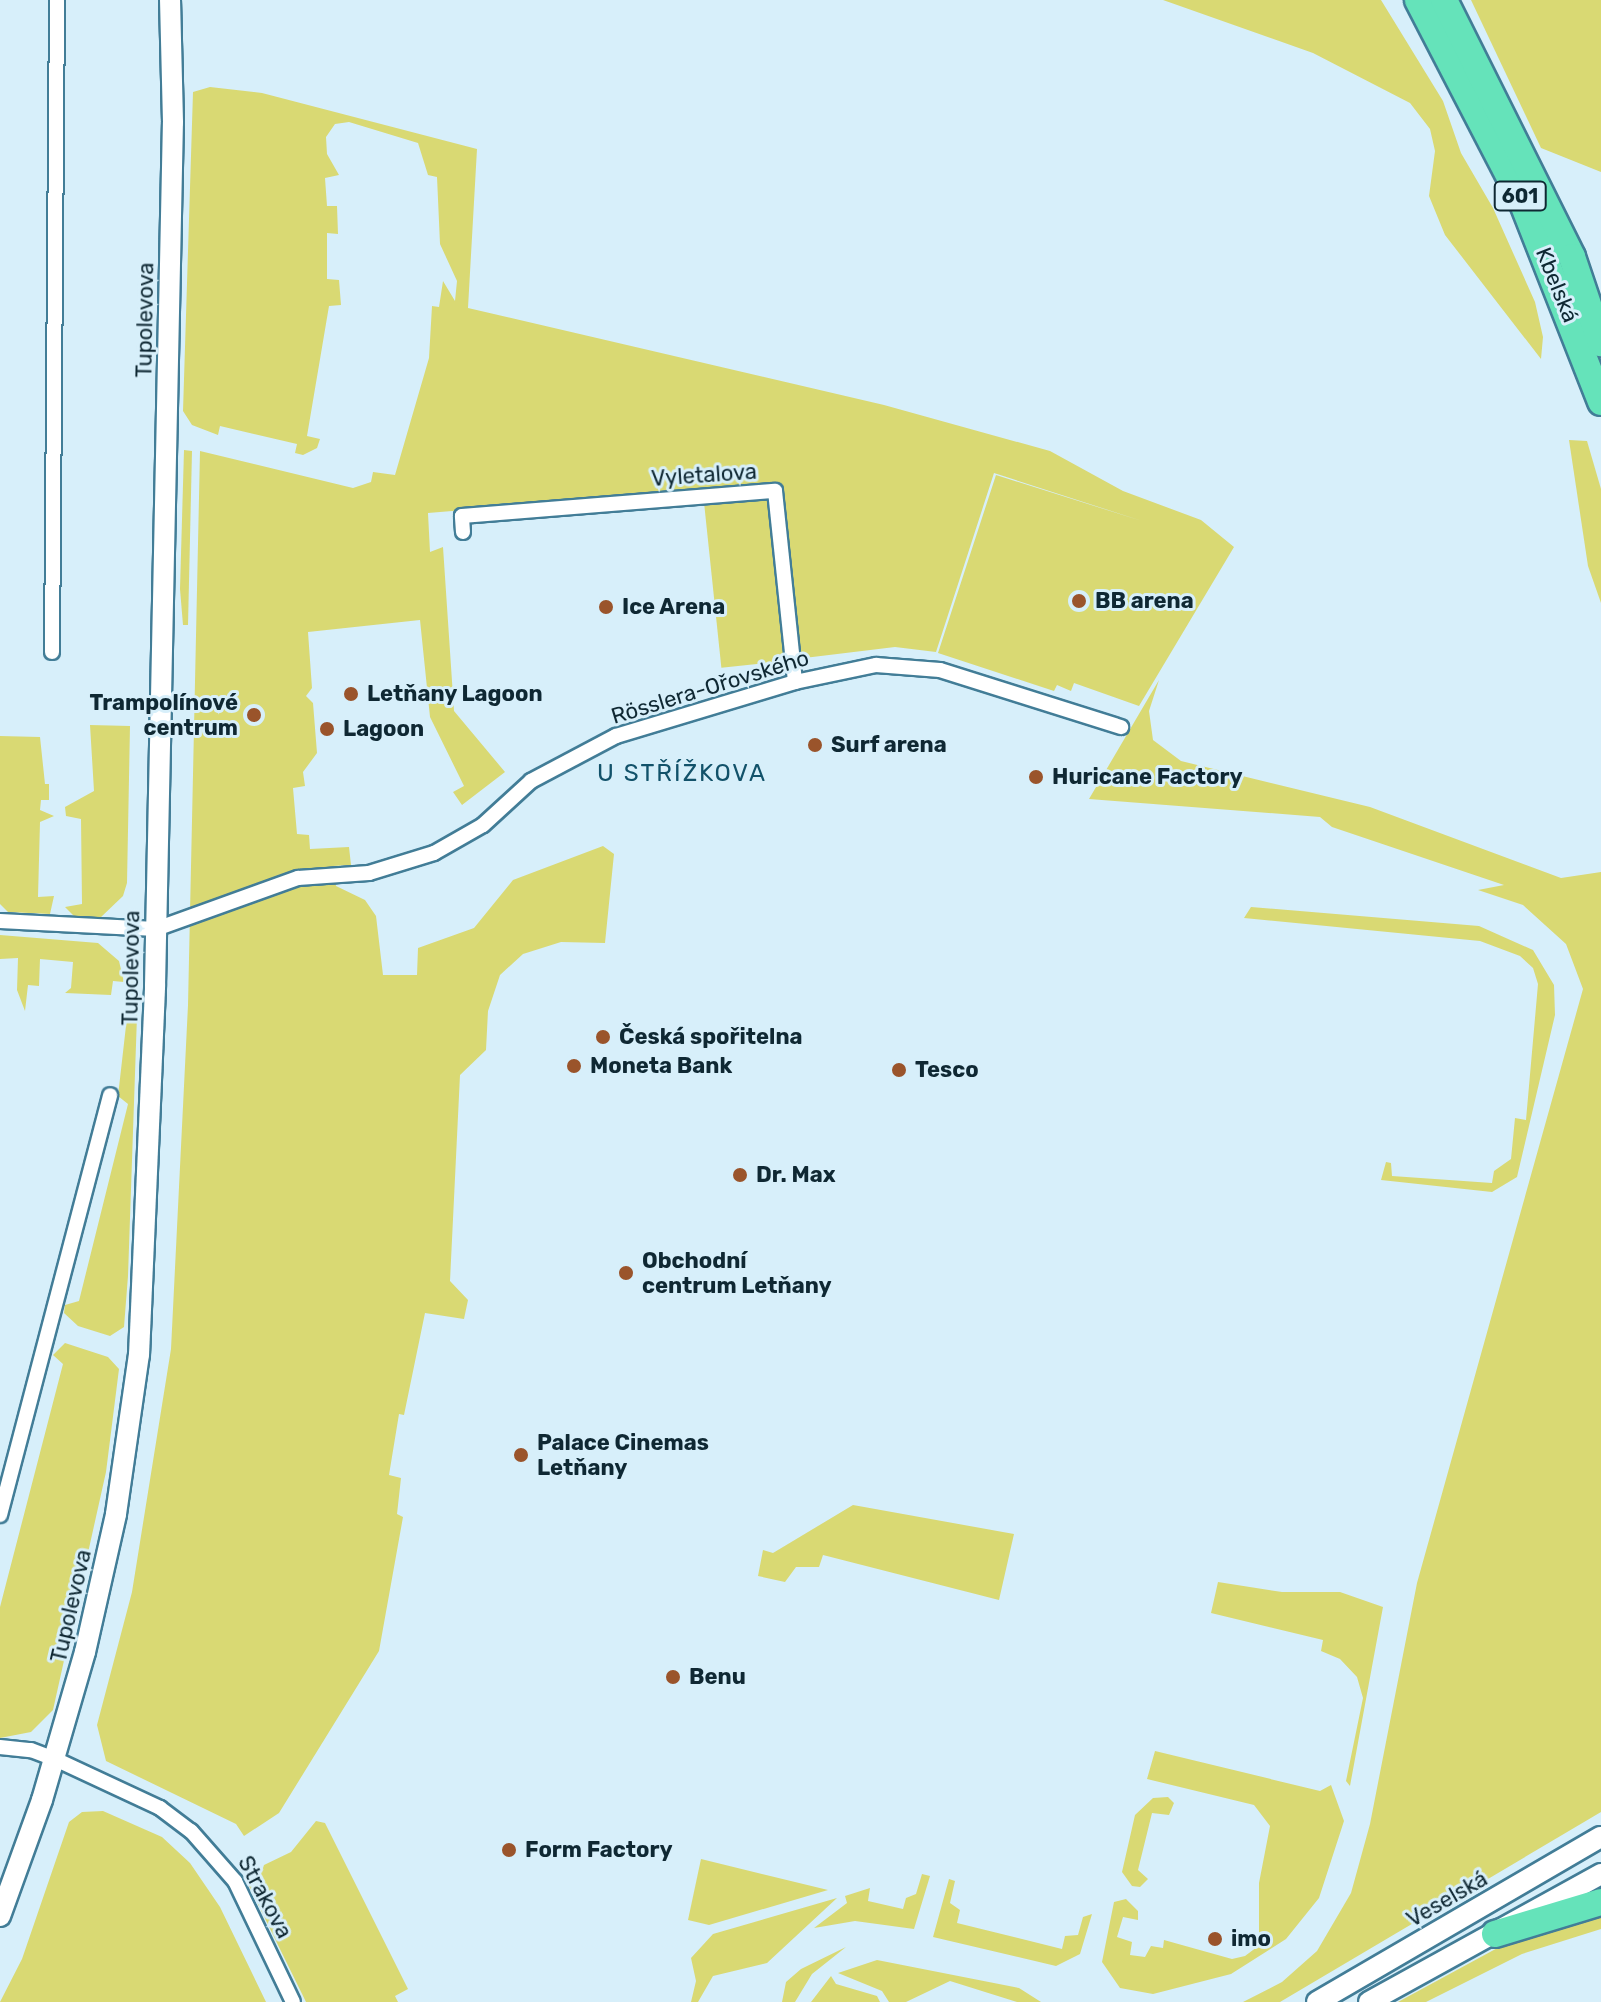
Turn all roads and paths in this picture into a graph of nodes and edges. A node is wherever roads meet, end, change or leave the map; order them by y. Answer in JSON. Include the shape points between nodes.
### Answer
{"nodes":[{"id":1,"x":57,"y":0,"type":"edge"},
{"id":2,"x":1418,"y":0,"type":"edge"},
{"id":3,"x":1444,"y":0,"type":"edge"},
{"id":4,"x":165,"y":1,"type":"edge"},
{"id":5,"x":1601,"y":343,"type":"edge"},
{"id":6,"x":1601,"y":402,"type":"edge"},
{"id":7,"x":463,"y":532,"type":"dead end"},
{"id":8,"x":52,"y":652,"type":"dead end"},
{"id":9,"x":795,"y":682,"type":"junction"},
{"id":10,"x":1121,"y":727,"type":"dead end"},
{"id":11,"x":0,"y":921,"type":"edge"},
{"id":12,"x":156,"y":929,"type":"junction"},
{"id":13,"x":110,"y":1095,"type":"dead end"},
{"id":14,"x":0,"y":1515,"type":"edge"},
{"id":15,"x":0,"y":1747,"type":"edge"},
{"id":16,"x":55,"y":1759,"type":"junction"},
{"id":17,"x":1601,"y":1837,"type":"edge"},
{"id":18,"x":1601,"y":1874,"type":"edge"},
{"id":19,"x":1601,"y":1902,"type":"edge"},
{"id":20,"x":0,"y":1916,"type":"edge"},
{"id":21,"x":1495,"y":1934,"type":"junction"},
{"id":22,"x":293,"y":2002,"type":"edge"},
{"id":23,"x":1317,"y":2002,"type":"edge"},
{"id":24,"x":1369,"y":2002,"type":"edge"}],
"edges":[{"from":1,"to":8,"type":"street"},
{"from":2,"to":6,"type":"highway","name":"Kbelská","number":"601","via":[[1522,201]]},
{"from":3,"to":5,"type":"highway","name":"Kbelská","number":"601","via":[[1572,257]]},
{"from":4,"to":12,"type":"main road","name":"Tupolevova","via":[[173,137]]},
{"from":7,"to":9,"type":"street","name":"Vyletalova","via":[[462,516],[775,491]]},
{"from":9,"to":10,"type":"street","name":"Rösslera-Ořovského","via":[[876,665],[940,670]]},
{"from":9,"to":12,"type":"street","name":"Rösslera-Ořovského","via":[[616,736],[531,781],[483,825],[434,853],[369,873],[298,878]]},
{"from":11,"to":12,"type":"street"},
{"from":12,"to":16,"type":"main road","name":"Tupolevova","via":[[150,1186],[139,1355],[111,1541]]},
{"from":13,"to":14,"type":"street"},
{"from":15,"to":16,"type":"street","name":"Strakova"},
{"from":16,"to":20,"type":"main road","name":"Tupolevova"},
{"from":16,"to":22,"type":"street","name":"Strakova","via":[[160,1808],[203,1841],[235,1881]]},
{"from":17,"to":23,"type":"main road","name":"Veselská"},
{"from":18,"to":21,"type":"main road"},
{"from":19,"to":21,"type":"highway"},
{"from":21,"to":24,"type":"main road"}]}
